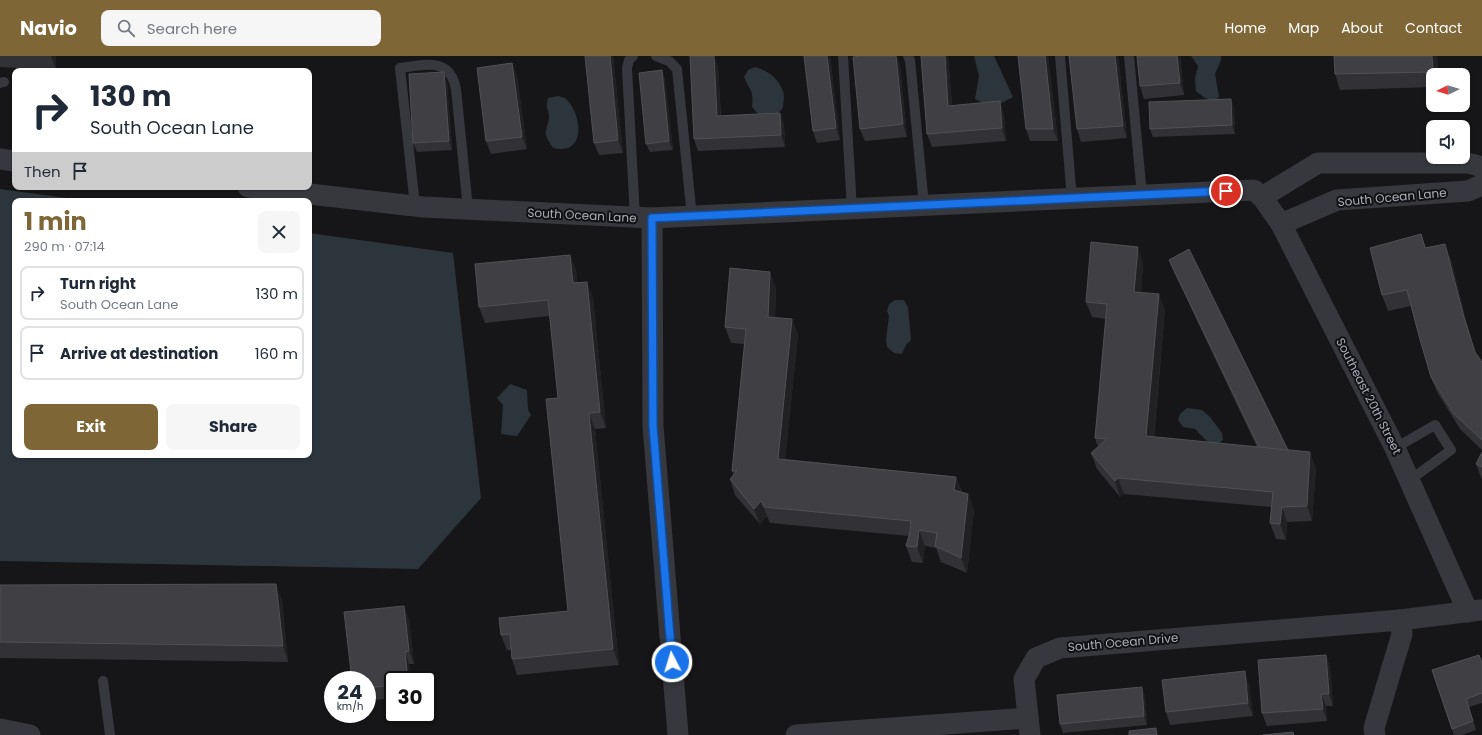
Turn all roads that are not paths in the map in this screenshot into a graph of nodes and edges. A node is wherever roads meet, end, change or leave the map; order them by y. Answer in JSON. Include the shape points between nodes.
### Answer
{"nodes":[{"id":1,"x":633,"y":56,"type":"edge"},
{"id":2,"x":656,"y":56,"type":"edge"},
{"id":3,"x":843,"y":56,"type":"edge"},
{"id":4,"x":908,"y":56,"type":"edge"},
{"id":5,"x":1060,"y":56,"type":"edge"},
{"id":6,"x":1129,"y":56,"type":"edge"},
{"id":7,"x":0,"y":159,"type":"edge"},
{"id":8,"x":12,"y":161,"type":"edge"},
{"id":9,"x":1482,"y":167,"type":"edge"},
{"id":10,"x":1482,"y":185,"type":"edge"},
{"id":11,"x":274,"y":190,"type":"edge"},
{"id":12,"x":1258,"y":193,"type":"junction"},
{"id":13,"x":1142,"y":195,"type":"junction"},
{"id":14,"x":1072,"y":198,"type":"junction"},
{"id":15,"x":924,"y":205,"type":"junction"},
{"id":16,"x":415,"y":206,"type":"junction"},
{"id":17,"x":468,"y":209,"type":"junction"},
{"id":18,"x":852,"y":209,"type":"junction"},
{"id":19,"x":692,"y":216,"type":"junction"},
{"id":20,"x":643,"y":218,"type":"junction"},
{"id":21,"x":1281,"y":224,"type":"junction"},
{"id":22,"x":1395,"y":448,"type":"junction"},
{"id":23,"x":1410,"y":480,"type":"junction"},
{"id":24,"x":1475,"y":611,"type":"edge"},
{"id":25,"x":1400,"y":620,"type":"junction"},
{"id":26,"x":103,"y":681,"type":"dead end"},
{"id":27,"x":1029,"y":726,"type":"edge"},
{"id":28,"x":0,"y":729,"type":"edge"},
{"id":29,"x":30,"y":735,"type":"edge"},
{"id":30,"x":110,"y":735,"type":"edge"},
{"id":31,"x":678,"y":735,"type":"edge"},
{"id":32,"x":796,"y":735,"type":"edge"},
{"id":33,"x":1375,"y":735,"type":"edge"}],
"edges":[{"from":1,"to":20,"type":"lane","via":[[628,60],[627,68]]},
{"from":2,"to":19,"type":"lane","via":[[670,61],[677,69]]},
{"from":3,"to":18,"type":"lane"},
{"from":4,"to":15,"type":"lane"},
{"from":5,"to":14,"type":"lane"},
{"from":6,"to":13,"type":"lane"},
{"from":7,"to":8,"type":"street"},
{"from":9,"to":12,"type":"street","name":"South Ocean Lane","via":[[1468,163],[1318,163]]},
{"from":10,"to":21,"type":"street","name":"South Ocean Lane","via":[[1468,191],[1338,200]]},
{"from":11,"to":16,"type":"street","name":"South Ocean Lane"},
{"from":12,"to":13,"type":"street","name":"South Ocean Lane"},
{"from":12,"to":21,"type":"street","name":"Southeast 20th Street"},
{"from":13,"to":14,"type":"street","name":"South Ocean Lane"},
{"from":14,"to":15,"type":"street","name":"South Ocean Lane"},
{"from":15,"to":18,"type":"street","name":"South Ocean Lane"},
{"from":16,"to":17,"type":"street","name":"South Ocean Lane"},
{"from":16,"to":17,"type":"lane","via":[[400,68],[436,65],[444,68],[452,76],[456,89]]},
{"from":17,"to":20,"type":"street","name":"South Ocean Lane"},
{"from":18,"to":19,"type":"street","name":"South Ocean Lane"},
{"from":19,"to":20,"type":"street","name":"South Ocean Lane"},
{"from":20,"to":31,"type":"street","via":[[653,426]]},
{"from":21,"to":22,"type":"street","name":"Southeast 20th Street"},
{"from":22,"to":23,"type":"street","name":"Southeast 20th Street"},
{"from":22,"to":23,"type":"lane","via":[[1435,425],[1451,450]]},
{"from":23,"to":24,"type":"street","name":"Southeast 20th Street"},
{"from":24,"to":25,"type":"street","name":"South Ocean Drive"},
{"from":25,"to":27,"type":"street","name":"South Ocean Drive","via":[[1060,648],[1036,658],[1024,679]]},
{"from":25,"to":33,"type":"street","via":[[1402,634],[1374,728]]},
{"from":26,"to":30,"type":"lane"},
{"from":27,"to":32,"type":"street","name":"South Ocean Drive"},
{"from":28,"to":29,"type":"street"}]}
